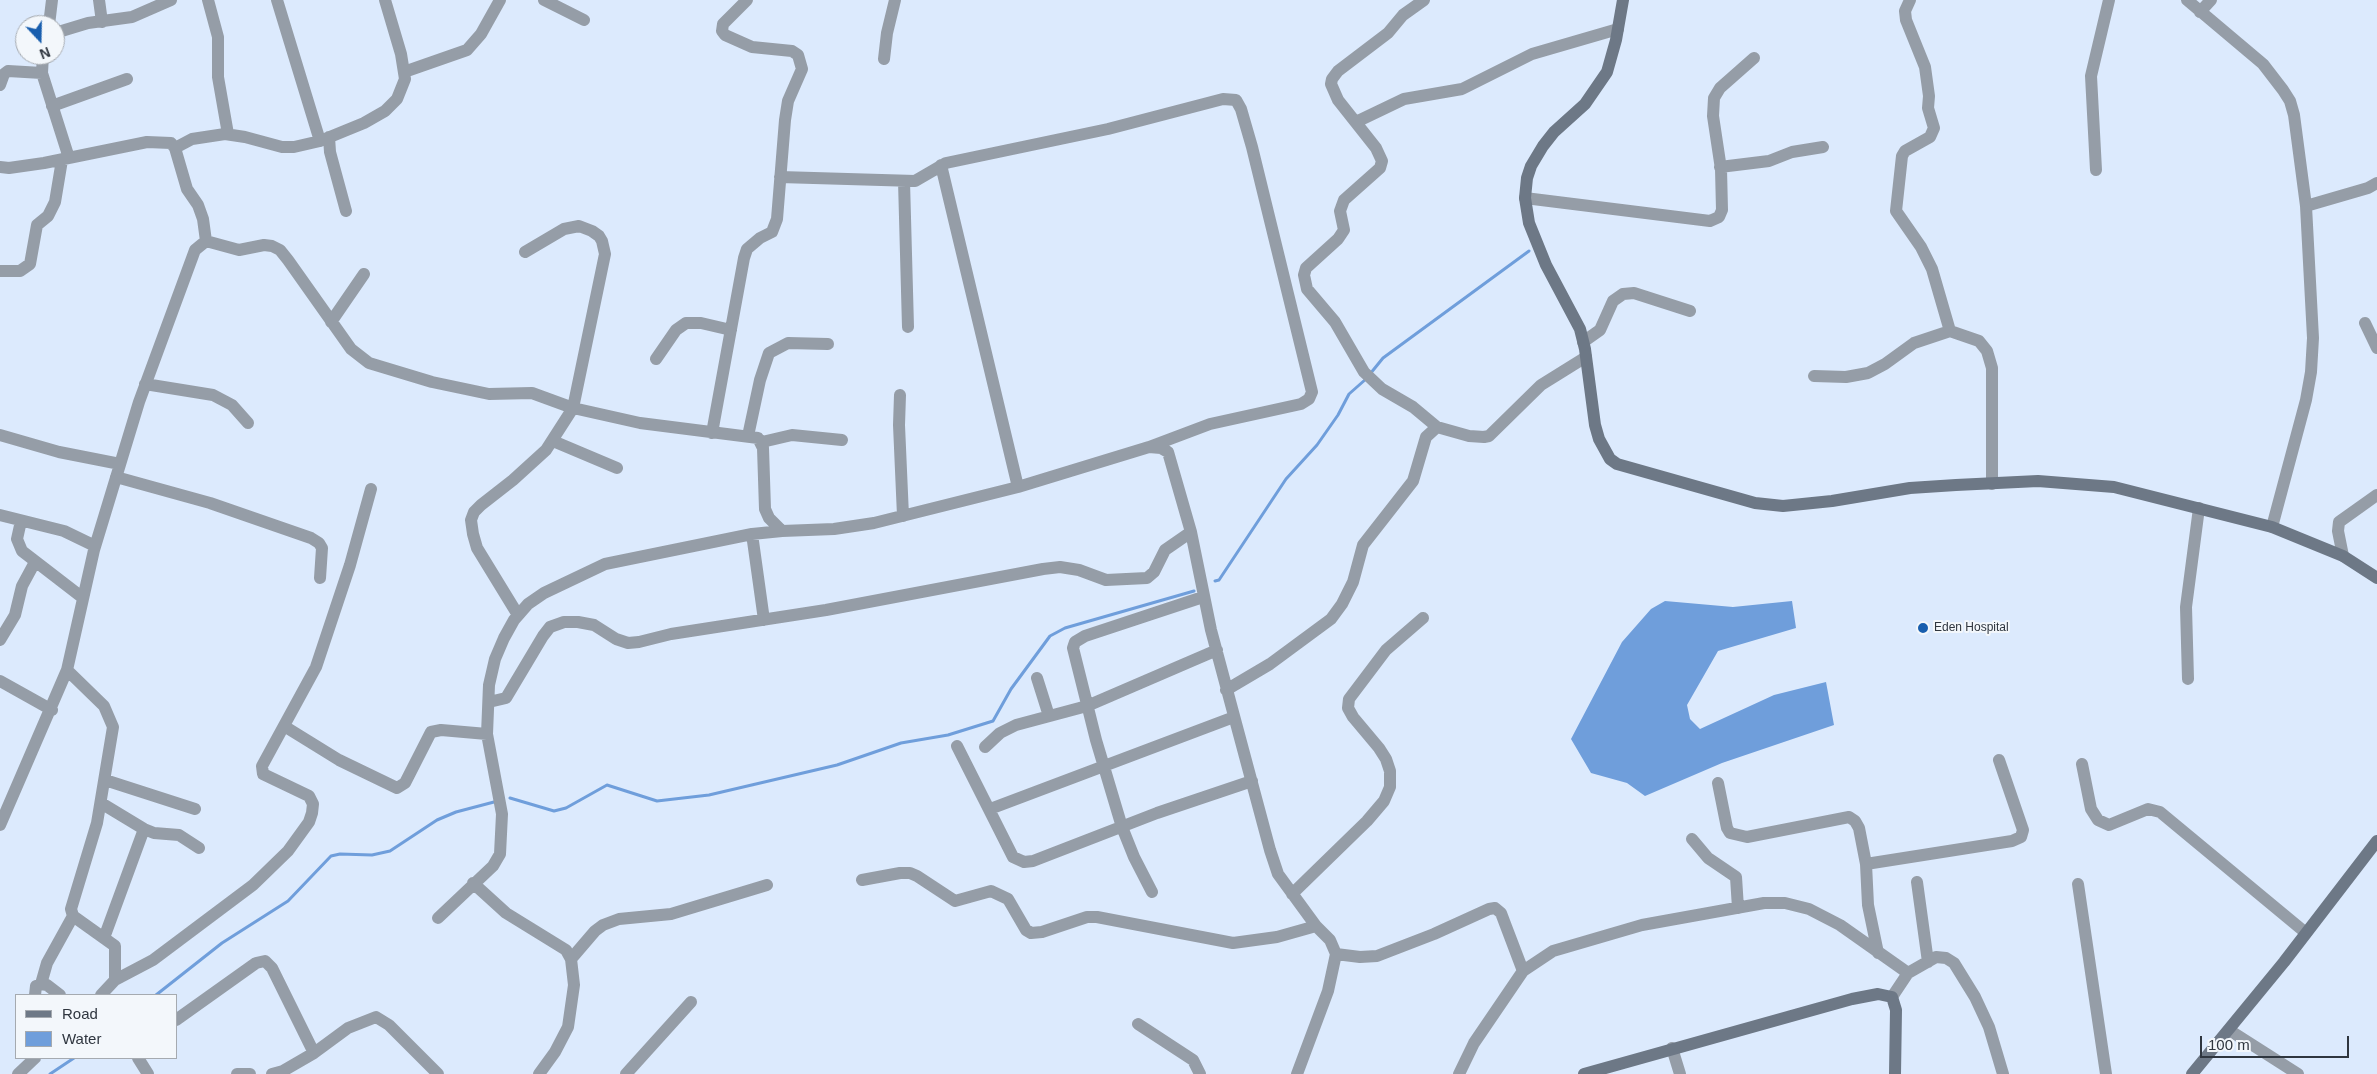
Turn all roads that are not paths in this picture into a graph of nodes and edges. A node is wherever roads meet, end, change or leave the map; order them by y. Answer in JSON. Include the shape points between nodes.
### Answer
{"nodes":[{"id":1,"x":52,"y":0,"type":"edge"},
{"id":2,"x":99,"y":0,"type":"edge"},
{"id":3,"x":171,"y":0,"type":"edge"},
{"id":4,"x":208,"y":0,"type":"edge"},
{"id":5,"x":277,"y":0,"type":"edge"},
{"id":6,"x":385,"y":0,"type":"edge"},
{"id":7,"x":500,"y":0,"type":"edge"},
{"id":8,"x":544,"y":0,"type":"edge"},
{"id":9,"x":747,"y":0,"type":"edge"},
{"id":10,"x":895,"y":0,"type":"edge"},
{"id":11,"x":1424,"y":0,"type":"edge"},
{"id":12,"x":1623,"y":0,"type":"edge"},
{"id":13,"x":1910,"y":0,"type":"edge"},
{"id":14,"x":2109,"y":0,"type":"edge"},
{"id":15,"x":2187,"y":0,"type":"edge"},
{"id":16,"x":2211,"y":0,"type":"edge"},
{"id":17,"x":2200,"y":12,"type":"junction"},
{"id":18,"x":50,"y":15,"type":"edge"},
{"id":19,"x":584,"y":20,"type":"dead end"},
{"id":20,"x":102,"y":22,"type":"junction"},
{"id":21,"x":1618,"y":29,"type":"junction"},
{"id":22,"x":65,"y":30,"type":"edge"},
{"id":23,"x":1754,"y":58,"type":"dead end"},
{"id":24,"x":884,"y":59,"type":"dead end"},
{"id":25,"x":43,"y":65,"type":"edge"},
{"id":26,"x":404,"y":72,"type":"junction"},
{"id":27,"x":42,"y":73,"type":"junction"},
{"id":28,"x":127,"y":79,"type":"dead end"},
{"id":29,"x":0,"y":85,"type":"edge"},
{"id":30,"x":52,"y":106,"type":"junction"},
{"id":31,"x":1356,"y":122,"type":"junction"},
{"id":32,"x":228,"y":134,"type":"junction"},
{"id":33,"x":325,"y":139,"type":"junction"},
{"id":34,"x":1823,"y":147,"type":"dead end"},
{"id":35,"x":175,"y":148,"type":"junction"},
{"id":36,"x":66,"y":159,"type":"junction"},
{"id":37,"x":941,"y":165,"type":"junction"},
{"id":38,"x":0,"y":167,"type":"edge"},
{"id":39,"x":1720,"y":167,"type":"junction"},
{"id":40,"x":2096,"y":170,"type":"dead end"},
{"id":41,"x":780,"y":177,"type":"junction"},
{"id":42,"x":904,"y":181,"type":"junction"},
{"id":43,"x":2377,"y":182,"type":"edge"},
{"id":44,"x":1525,"y":198,"type":"junction"},
{"id":45,"x":2306,"y":206,"type":"junction"},
{"id":46,"x":346,"y":211,"type":"dead end"},
{"id":47,"x":206,"y":241,"type":"junction"},
{"id":48,"x":524,"y":252,"type":"dead end"},
{"id":49,"x":0,"y":271,"type":"edge"},
{"id":50,"x":364,"y":274,"type":"dead end"},
{"id":51,"x":1690,"y":311,"type":"dead end"},
{"id":52,"x":332,"y":322,"type":"junction"},
{"id":53,"x":2365,"y":323,"type":"dead end"},
{"id":54,"x":908,"y":327,"type":"dead end"},
{"id":55,"x":730,"y":330,"type":"junction"},
{"id":56,"x":1950,"y":331,"type":"junction"},
{"id":57,"x":1583,"y":342,"type":"junction"},
{"id":58,"x":828,"y":344,"type":"dead end"},
{"id":59,"x":2377,"y":348,"type":"edge"},
{"id":60,"x":1586,"y":357,"type":"junction"},
{"id":61,"x":656,"y":359,"type":"dead end"},
{"id":62,"x":1814,"y":376,"type":"dead end"},
{"id":63,"x":145,"y":384,"type":"junction"},
{"id":64,"x":900,"y":395,"type":"dead end"},
{"id":65,"x":574,"y":408,"type":"junction"},
{"id":66,"x":248,"y":423,"type":"dead end"},
{"id":67,"x":1437,"y":427,"type":"junction"},
{"id":68,"x":712,"y":433,"type":"junction"},
{"id":69,"x":0,"y":434,"type":"edge"},
{"id":70,"x":748,"y":436,"type":"junction"},
{"id":71,"x":842,"y":440,"type":"dead end"},
{"id":72,"x":553,"y":442,"type":"junction"},
{"id":73,"x":762,"y":442,"type":"junction"},
{"id":74,"x":1149,"y":447,"type":"junction"},
{"id":75,"x":120,"y":464,"type":"junction"},
{"id":76,"x":617,"y":468,"type":"dead end"},
{"id":77,"x":116,"y":477,"type":"junction"},
{"id":78,"x":1992,"y":484,"type":"junction"},
{"id":79,"x":1018,"y":487,"type":"junction"},
{"id":80,"x":371,"y":489,"type":"dead end"},
{"id":81,"x":2377,"y":495,"type":"edge"},
{"id":82,"x":2199,"y":508,"type":"junction"},
{"id":83,"x":0,"y":516,"type":"edge"},
{"id":84,"x":903,"y":516,"type":"junction"},
{"id":85,"x":21,"y":521,"type":"junction"},
{"id":86,"x":2272,"y":527,"type":"junction"},
{"id":87,"x":782,"y":531,"type":"junction"},
{"id":88,"x":1191,"y":532,"type":"junction"},
{"id":89,"x":752,"y":534,"type":"junction"},
{"id":90,"x":95,"y":546,"type":"junction"},
{"id":91,"x":2344,"y":556,"type":"junction"},
{"id":92,"x":34,"y":562,"type":"junction"},
{"id":93,"x":320,"y":578,"type":"dead end"},
{"id":94,"x":2377,"y":578,"type":"edge"},
{"id":95,"x":1203,"y":597,"type":"junction"},
{"id":96,"x":83,"y":598,"type":"junction"},
{"id":97,"x":518,"y":616,"type":"junction"},
{"id":98,"x":1423,"y":618,"type":"dead end"},
{"id":99,"x":764,"y":620,"type":"junction"},
{"id":100,"x":0,"y":640,"type":"edge"},
{"id":101,"x":1217,"y":650,"type":"junction"},
{"id":102,"x":67,"y":670,"type":"junction"},
{"id":103,"x":1037,"y":678,"type":"dead end"},
{"id":104,"x":2188,"y":679,"type":"dead end"},
{"id":105,"x":0,"y":681,"type":"edge"},
{"id":106,"x":1226,"y":690,"type":"junction"},
{"id":107,"x":489,"y":702,"type":"junction"},
{"id":108,"x":1087,"y":706,"type":"junction"},
{"id":109,"x":52,"y":710,"type":"junction"},
{"id":110,"x":1049,"y":716,"type":"junction"},
{"id":111,"x":1234,"y":717,"type":"junction"},
{"id":112,"x":290,"y":730,"type":"junction"},
{"id":113,"x":487,"y":734,"type":"junction"},
{"id":114,"x":957,"y":746,"type":"dead end"},
{"id":115,"x":985,"y":747,"type":"dead end"},
{"id":116,"x":1999,"y":760,"type":"dead end"},
{"id":117,"x":2082,"y":764,"type":"dead end"},
{"id":118,"x":1104,"y":765,"type":"junction"},
{"id":119,"x":105,"y":780,"type":"junction"},
{"id":120,"x":1252,"y":781,"type":"junction"},
{"id":121,"x":1718,"y":783,"type":"dead end"},
{"id":122,"x":101,"y":803,"type":"junction"},
{"id":123,"x":4,"y":806,"type":"edge"},
{"id":124,"x":195,"y":809,"type":"dead end"},
{"id":125,"x":990,"y":809,"type":"junction"},
{"id":126,"x":0,"y":826,"type":"edge"},
{"id":127,"x":1122,"y":826,"type":"junction"},
{"id":128,"x":144,"y":829,"type":"junction"},
{"id":129,"x":1692,"y":839,"type":"dead end"},
{"id":130,"x":2377,"y":841,"type":"edge"},
{"id":131,"x":199,"y":848,"type":"dead end"},
{"id":132,"x":1866,"y":864,"type":"junction"},
{"id":133,"x":862,"y":880,"type":"dead end"},
{"id":134,"x":473,"y":882,"type":"junction"},
{"id":135,"x":1917,"y":882,"type":"dead end"},
{"id":136,"x":2078,"y":884,"type":"dead end"},
{"id":137,"x":767,"y":885,"type":"dead end"},
{"id":138,"x":1152,"y":892,"type":"dead end"},
{"id":139,"x":1292,"y":894,"type":"junction"},
{"id":140,"x":1738,"y":908,"type":"junction"},
{"id":141,"x":73,"y":916,"type":"junction"},
{"id":142,"x":438,"y":918,"type":"dead end"},
{"id":143,"x":1316,"y":926,"type":"junction"},
{"id":144,"x":2306,"y":933,"type":"junction"},
{"id":145,"x":104,"y":938,"type":"junction"},
{"id":146,"x":1878,"y":953,"type":"junction"},
{"id":147,"x":1336,"y":954,"type":"junction"},
{"id":148,"x":571,"y":959,"type":"junction"},
{"id":149,"x":1928,"y":962,"type":"junction"},
{"id":150,"x":1523,"y":972,"type":"junction"},
{"id":151,"x":1908,"y":973,"type":"junction"},
{"id":152,"x":115,"y":980,"type":"junction"},
{"id":153,"x":41,"y":984,"type":"junction"},
{"id":154,"x":34,"y":994,"type":"edge"},
{"id":155,"x":59,"y":994,"type":"edge"},
{"id":156,"x":102,"y":994,"type":"edge"},
{"id":157,"x":1892,"y":997,"type":"junction"},
{"id":158,"x":691,"y":1002,"type":"dead end"},
{"id":159,"x":178,"y":1019,"type":"edge"},
{"id":160,"x":1138,"y":1024,"type":"dead end"},
{"id":161,"x":2229,"y":1030,"type":"junction"},
{"id":162,"x":1672,"y":1048,"type":"junction"},
{"id":163,"x":314,"y":1053,"type":"junction"},
{"id":164,"x":34,"y":1059,"type":"edge"},
{"id":165,"x":139,"y":1059,"type":"edge"},
{"id":166,"x":18,"y":1074,"type":"edge"},
{"id":167,"x":148,"y":1074,"type":"edge"},
{"id":168,"x":237,"y":1074,"type":"edge"},
{"id":169,"x":250,"y":1074,"type":"edge"},
{"id":170,"x":272,"y":1074,"type":"edge"},
{"id":171,"x":438,"y":1074,"type":"edge"},
{"id":172,"x":539,"y":1074,"type":"edge"},
{"id":173,"x":626,"y":1074,"type":"edge"},
{"id":174,"x":1200,"y":1074,"type":"edge"},
{"id":175,"x":1297,"y":1074,"type":"edge"},
{"id":176,"x":1459,"y":1074,"type":"edge"},
{"id":177,"x":1584,"y":1074,"type":"edge"},
{"id":178,"x":1680,"y":1074,"type":"edge"},
{"id":179,"x":1895,"y":1074,"type":"edge"},
{"id":180,"x":2003,"y":1074,"type":"edge"},
{"id":181,"x":2106,"y":1074,"type":"edge"},
{"id":182,"x":2192,"y":1074,"type":"edge"},
{"id":183,"x":2298,"y":1074,"type":"edge"}],
"edges":[{"from":1,"to":18,"type":"street"},
{"from":2,"to":20,"type":"street"},
{"from":3,"to":20,"type":"street","via":[[132,17]]},
{"from":4,"to":32,"type":"street","via":[[218,37],[218,77]]},
{"from":5,"to":33,"type":"street"},
{"from":6,"to":26,"type":"street"},
{"from":7,"to":26,"type":"street","via":[[481,34],[467,50]]},
{"from":8,"to":19,"type":"street"},
{"from":9,"to":41,"type":"street","via":[[723,24],[724,35],[746,45],[792,51],[801,61],[802,69],[788,100]]},
{"from":10,"to":24,"type":"street","via":[[886,33]]},
{"from":11,"to":31,"type":"street","via":[[1332,79],[1334,92]]},
{"from":12,"to":21,"type":"street"},
{"from":13,"to":56,"type":"street","via":[[1905,11],[1906,20],[1925,67],[1928,108],[1934,128],[1930,137],[1902,156],[1896,211],[1932,269]]},
{"from":14,"to":40,"type":"street","via":[[2091,76]]},
{"from":15,"to":17,"type":"street"},
{"from":16,"to":17,"type":"street"},
{"from":17,"to":45,"type":"street","via":[[2263,64],[2290,101]]},
{"from":20,"to":22,"type":"street"},
{"from":21,"to":31,"type":"street","via":[[1532,54],[1462,89],[1404,99]]},
{"from":21,"to":44,"type":"street","via":[[1607,72],[1585,104],[1543,146],[1527,178]]},
{"from":23,"to":39,"type":"street","via":[[1720,88],[1714,98],[1713,116]]},
{"from":25,"to":27,"type":"street"},
{"from":26,"to":33,"type":"street","via":[[403,87],[392,104],[364,123]]},
{"from":27,"to":29,"type":"street","via":[[8,71]]},
{"from":27,"to":30,"type":"street"},
{"from":28,"to":30,"type":"street"},
{"from":30,"to":36,"type":"street"},
{"from":31,"to":67,"type":"street","via":[[1381,156],[1380,168],[1344,200],[1340,212],[1342,235],[1311,262],[1304,275],[1307,289],[1335,322],[1368,376],[1382,390],[1413,407]]},
{"from":32,"to":33,"type":"street","via":[[282,147]]},
{"from":32,"to":35,"type":"street","via":[[192,139]]},
{"from":33,"to":46,"type":"street"},
{"from":34,"to":39,"type":"street","via":[[1799,150],[1769,161]]},
{"from":35,"to":36,"type":"street","via":[[171,143],[160,141]]},
{"from":35,"to":47,"type":"street","via":[[187,189],[203,219]]},
{"from":36,"to":38,"type":"street"},
{"from":36,"to":49,"type":"street","via":[[55,202],[48,216],[37,225],[30,264],[20,271]]},
{"from":37,"to":42,"type":"street","via":[[922,178]]},
{"from":37,"to":74,"type":"street","via":[[1108,129],[1223,99],[1230,98],[1239,104],[1270,216],[1312,392],[1309,399],[1301,404],[1210,424]]},
{"from":37,"to":79,"type":"street"},
{"from":39,"to":44,"type":"street","via":[[1722,210],[1719,217],[1710,221]]},
{"from":41,"to":42,"type":"street"},
{"from":41,"to":55,"type":"street","via":[[774,229],[747,249]]},
{"from":42,"to":54,"type":"street"},
{"from":43,"to":45,"type":"street","via":[[2368,188]]},
{"from":44,"to":57,"type":"street","via":[[1536,241],[1580,329]]},
{"from":45,"to":86,"type":"street","via":[[2314,338],[2312,372]]},
{"from":47,"to":52,"type":"street","via":[[239,250],[264,244],[280,250]]},
{"from":47,"to":63,"type":"street","via":[[200,244],[192,257]]},
{"from":48,"to":65,"type":"street","via":[[564,229],[579,226],[599,236],[604,247],[603,272]]},
{"from":50,"to":52,"type":"street"},
{"from":51,"to":57,"type":"street","via":[[1634,293],[1623,294],[1613,301],[1600,330]]},
{"from":52,"to":65,"type":"street","via":[[351,348],[369,363],[428,381],[489,394],[532,393]]},
{"from":53,"to":59,"type":"street"},
{"from":55,"to":61,"type":"street","via":[[701,322],[686,323],[676,330]]},
{"from":55,"to":68,"type":"street"},
{"from":56,"to":62,"type":"street","via":[[1914,343],[1868,373]]},
{"from":56,"to":78,"type":"street","via":[[1979,341],[1990,360]]},
{"from":57,"to":60,"type":"street"},
{"from":58,"to":70,"type":"street","via":[[788,343],[769,353]]},
{"from":60,"to":67,"type":"street","via":[[1541,385],[1488,436],[1469,436]]},
{"from":60,"to":78,"type":"street","via":[[1597,432],[1605,452],[1617,464],[1755,503],[1784,506],[1910,488]]},
{"from":63,"to":66,"type":"street","via":[[213,395],[232,405]]},
{"from":63,"to":75,"type":"street"},
{"from":64,"to":84,"type":"street"},
{"from":65,"to":68,"type":"street","via":[[640,423]]},
{"from":65,"to":72,"type":"street"},
{"from":67,"to":106,"type":"street","via":[[1426,437],[1413,481],[1363,546],[1353,582],[1331,619],[1270,664]]},
{"from":68,"to":70,"type":"street"},
{"from":69,"to":75,"type":"street","via":[[59,452]]},
{"from":70,"to":73,"type":"street"},
{"from":71,"to":73,"type":"street","via":[[792,435]]},
{"from":72,"to":76,"type":"street"},
{"from":72,"to":97,"type":"street","via":[[481,505],[472,520],[477,548]]},
{"from":73,"to":87,"type":"street","via":[[765,509]]},
{"from":74,"to":79,"type":"street"},
{"from":74,"to":88,"type":"street","via":[[1168,452]]},
{"from":75,"to":77,"type":"street"},
{"from":77,"to":90,"type":"street"},
{"from":77,"to":93,"type":"street","via":[[210,503],[311,538],[322,548]]},
{"from":78,"to":82,"type":"street","via":[[2038,481],[2114,487]]},
{"from":79,"to":84,"type":"street"},
{"from":80,"to":112,"type":"street","via":[[342,591]]},
{"from":81,"to":91,"type":"street","via":[[2339,522]]},
{"from":82,"to":86,"type":"street"},
{"from":82,"to":104,"type":"street","via":[[2186,607]]},
{"from":83,"to":85,"type":"street"},
{"from":84,"to":87,"type":"street","via":[[834,529]]},
{"from":85,"to":90,"type":"street","via":[[64,531]]},
{"from":85,"to":92,"type":"street","via":[[18,545]]},
{"from":86,"to":91,"type":"street"},
{"from":87,"to":89,"type":"street"},
{"from":88,"to":95,"type":"street"},
{"from":88,"to":99,"type":"street","via":[[1165,550],[1154,572],[1147,578],[1106,580],[1080,570],[1043,568]]},
{"from":89,"to":97,"type":"street","via":[[605,564],[544,592]]},
{"from":89,"to":99,"type":"street"},
{"from":90,"to":96,"type":"street"},
{"from":91,"to":94,"type":"street"},
{"from":92,"to":96,"type":"street"},
{"from":92,"to":100,"type":"street","via":[[22,586],[14,615]]},
{"from":95,"to":101,"type":"street"},
{"from":95,"to":108,"type":"street","via":[[1075,642],[1074,657]]},
{"from":96,"to":102,"type":"street"},
{"from":97,"to":107,"type":"street","via":[[495,659]]},
{"from":98,"to":139,"type":"street","via":[[1386,650],[1349,699],[1348,708],[1353,717],[1379,748],[1390,771],[1390,787],[1384,802]]},
{"from":99,"to":107,"type":"street","via":[[628,643],[594,625],[578,622],[556,624],[538,643],[510,694]]},
{"from":101,"to":106,"type":"street"},
{"from":101,"to":108,"type":"street"},
{"from":102,"to":109,"type":"street"},
{"from":102,"to":119,"type":"street","via":[[96,697],[112,722]]},
{"from":103,"to":110,"type":"street"},
{"from":105,"to":109,"type":"street"},
{"from":106,"to":111,"type":"street"},
{"from":107,"to":113,"type":"street"},
{"from":108,"to":110,"type":"street"},
{"from":108,"to":118,"type":"street"},
{"from":109,"to":123,"type":"street"},
{"from":110,"to":115,"type":"street","via":[[1016,725]]},
{"from":111,"to":118,"type":"street"},
{"from":111,"to":120,"type":"street"},
{"from":112,"to":113,"type":"street","via":[[339,760],[397,788],[405,783],[431,732]]},
{"from":112,"to":152,"type":"street","via":[[262,770],[269,777],[309,796],[312,804],[309,822],[288,851],[253,885],[153,960]]},
{"from":113,"to":134,"type":"street","via":[[502,814],[500,854],[493,866]]},
{"from":114,"to":125,"type":"street"},
{"from":116,"to":132,"type":"street","via":[[2023,830],[2021,837]]},
{"from":117,"to":144,"type":"street","via":[[2091,809],[2098,820],[2109,825],[2148,809],[2160,812]]},
{"from":118,"to":125,"type":"street"},
{"from":118,"to":127,"type":"street"},
{"from":119,"to":122,"type":"street"},
{"from":119,"to":124,"type":"street"},
{"from":120,"to":127,"type":"street"},
{"from":120,"to":139,"type":"street","via":[[1278,874]]},
{"from":121,"to":132,"type":"street","via":[[1730,833],[1747,837],[1849,817],[1859,828]]},
{"from":122,"to":128,"type":"street"},
{"from":122,"to":141,"type":"street","via":[[73,898]]},
{"from":123,"to":126,"type":"street"},
{"from":125,"to":127,"type":"street","via":[[1009,850],[1018,861],[1033,860]]},
{"from":127,"to":138,"type":"street"},
{"from":128,"to":131,"type":"street","via":[[179,835]]},
{"from":128,"to":145,"type":"street"},
{"from":129,"to":140,"type":"street","via":[[1708,858],[1736,876]]},
{"from":130,"to":144,"type":"street"},
{"from":132,"to":146,"type":"street","via":[[1868,905]]},
{"from":133,"to":143,"type":"street","via":[[910,873],[955,901],[982,892],[996,893],[1008,899],[1031,933],[1087,917],[1233,943],[1277,937]]},
{"from":134,"to":142,"type":"street"},
{"from":134,"to":148,"type":"street","via":[[506,913],[566,950]]},
{"from":135,"to":149,"type":"street"},
{"from":136,"to":181,"type":"street"},
{"from":137,"to":148,"type":"street","via":[[672,914],[619,920],[604,925]]},
{"from":139,"to":143,"type":"street"},
{"from":140,"to":146,"type":"street","via":[[1785,903],[1808,909],[1840,925]]},
{"from":140,"to":150,"type":"street","via":[[1642,925],[1573,943],[1553,951]]},
{"from":141,"to":145,"type":"street"},
{"from":141,"to":153,"type":"street","via":[[47,963]]},
{"from":143,"to":147,"type":"street","via":[[1330,940]]},
{"from":144,"to":161,"type":"street"},
{"from":145,"to":152,"type":"street","via":[[113,942],[116,949]]},
{"from":146,"to":151,"type":"street"},
{"from":147,"to":150,"type":"street","via":[[1377,956],[1495,908],[1501,913]]},
{"from":147,"to":175,"type":"street","via":[[1328,991]]},
{"from":148,"to":172,"type":"street","via":[[574,985],[568,1027]]},
{"from":149,"to":151,"type":"street"},
{"from":149,"to":180,"type":"street","via":[[1936,957],[1954,963],[1989,1027]]},
{"from":150,"to":176,"type":"street","via":[[1474,1043]]},
{"from":151,"to":157,"type":"street"},
{"from":152,"to":156,"type":"street"},
{"from":153,"to":154,"type":"street","via":[[36,986]]},
{"from":153,"to":155,"type":"street"},
{"from":157,"to":162,"type":"street","via":[[1878,994],[1852,999]]},
{"from":157,"to":179,"type":"street","via":[[1896,1010]]},
{"from":158,"to":173,"type":"street"},
{"from":159,"to":163,"type":"street","via":[[256,963],[265,961],[272,968]]},
{"from":160,"to":174,"type":"street","via":[[1193,1060]]},
{"from":161,"to":182,"type":"street"},
{"from":161,"to":183,"type":"street"},
{"from":162,"to":177,"type":"street"},
{"from":162,"to":178,"type":"street"},
{"from":163,"to":170,"type":"street"},
{"from":163,"to":171,"type":"street","via":[[348,1028],[376,1017]]},
{"from":164,"to":166,"type":"street"},
{"from":165,"to":167,"type":"street"},
{"from":168,"to":169,"type":"street"}]}
